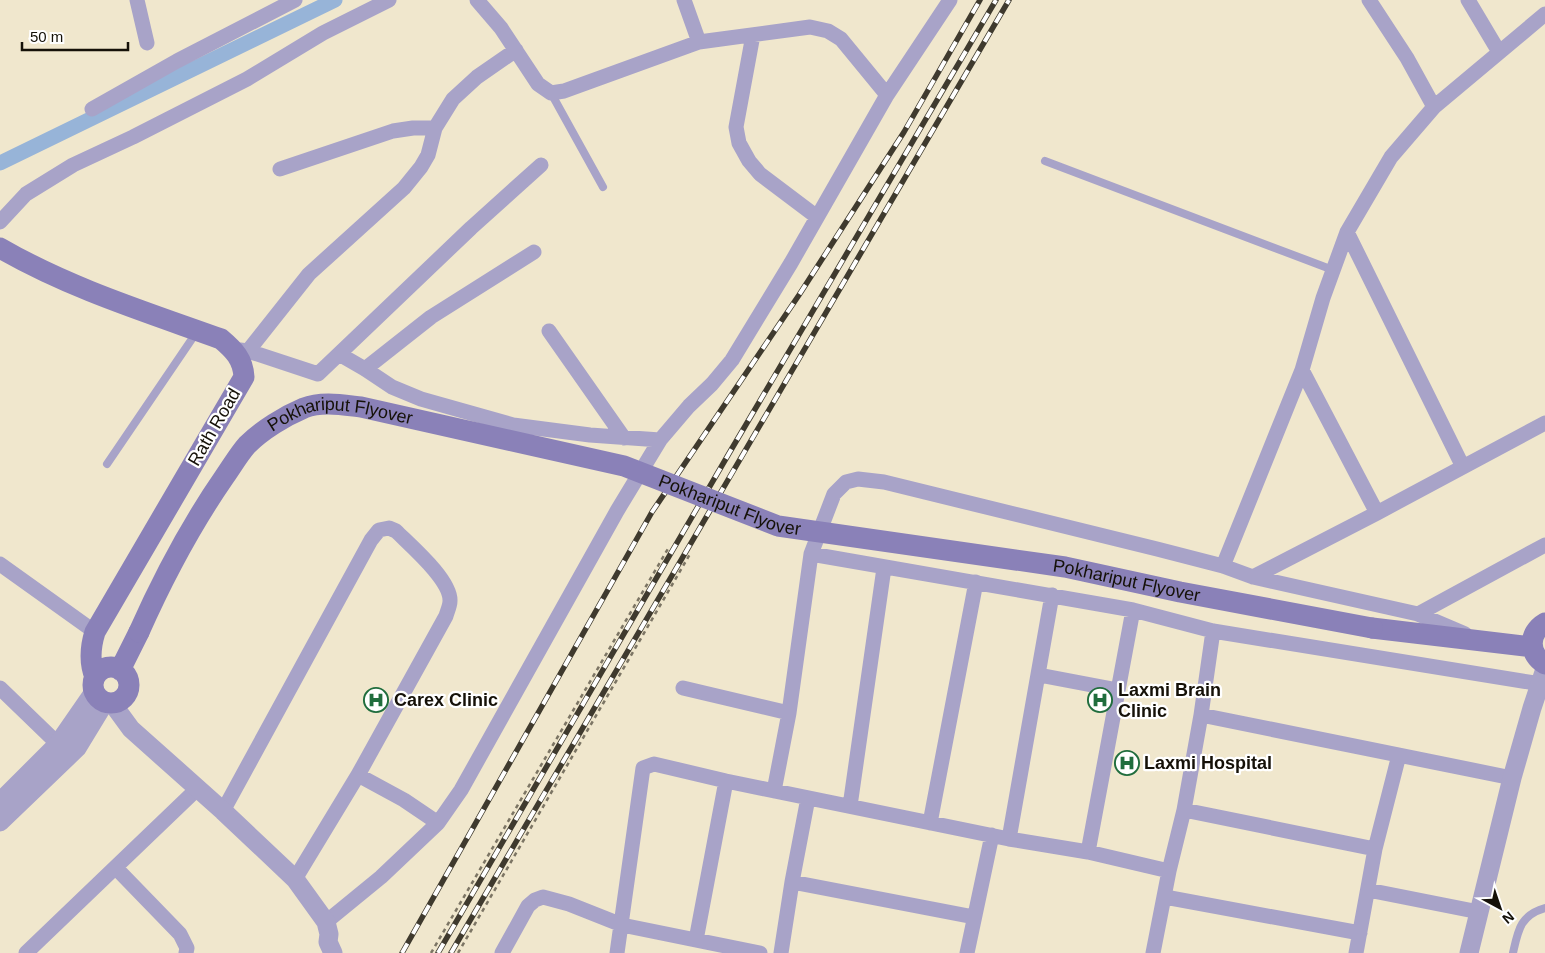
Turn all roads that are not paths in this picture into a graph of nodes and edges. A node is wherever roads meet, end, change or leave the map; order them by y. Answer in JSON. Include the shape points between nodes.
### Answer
{"nodes":[{"id":1,"x":137,"y":0,"type":"edge"},
{"id":2,"x":295,"y":0,"type":"edge"},
{"id":3,"x":389,"y":0,"type":"edge"},
{"id":4,"x":477,"y":0,"type":"edge"},
{"id":5,"x":684,"y":0,"type":"edge"},
{"id":6,"x":950,"y":0,"type":"edge"},
{"id":7,"x":1370,"y":0,"type":"edge"},
{"id":8,"x":1468,"y":0,"type":"edge"},
{"id":9,"x":1545,"y":14,"type":"edge"},
{"id":10,"x":753,"y":36,"type":"junction"},
{"id":11,"x":699,"y":42,"type":"junction"},
{"id":12,"x":147,"y":43,"type":"dead end"},
{"id":13,"x":516,"y":50,"type":"junction"},
{"id":14,"x":1499,"y":52,"type":"junction"},
{"id":15,"x":551,"y":93,"type":"junction"},
{"id":16,"x":887,"y":95,"type":"junction"},
{"id":17,"x":1434,"y":107,"type":"junction"},
{"id":18,"x":92,"y":109,"type":"dead end"},
{"id":19,"x":436,"y":128,"type":"junction"},
{"id":20,"x":1045,"y":162,"type":"dead end"},
{"id":21,"x":541,"y":165,"type":"dead end"},
{"id":22,"x":280,"y":169,"type":"dead end"},
{"id":23,"x":603,"y":187,"type":"dead end"},
{"id":24,"x":817,"y":217,"type":"junction"},
{"id":25,"x":0,"y":222,"type":"edge"},
{"id":26,"x":1347,"y":232,"type":"junction"},
{"id":27,"x":0,"y":248,"type":"edge"},
{"id":28,"x":534,"y":252,"type":"dead end"},
{"id":29,"x":1334,"y":270,"type":"junction"},
{"id":30,"x":197,"y":330,"type":"junction"},
{"id":31,"x":550,"y":331,"type":"dead end"},
{"id":32,"x":240,"y":350,"type":"junction"},
{"id":33,"x":339,"y":354,"type":"junction"},
{"id":34,"x":365,"y":369,"type":"junction"},
{"id":35,"x":1302,"y":370,"type":"junction"},
{"id":36,"x":1545,"y":423,"type":"edge"},
{"id":37,"x":624,"y":438,"type":"junction"},
{"id":38,"x":660,"y":440,"type":"junction"},
{"id":39,"x":107,"y":464,"type":"dead end"},
{"id":40,"x":1463,"y":467,"type":"junction"},
{"id":41,"x":1377,"y":513,"type":"junction"},
{"id":42,"x":1545,"y":545,"type":"edge"},
{"id":43,"x":811,"y":554,"type":"junction"},
{"id":44,"x":0,"y":564,"type":"edge"},
{"id":45,"x":1223,"y":566,"type":"junction"},
{"id":46,"x":884,"y":568,"type":"junction"},
{"id":47,"x":1253,"y":577,"type":"junction"},
{"id":48,"x":976,"y":582,"type":"junction"},
{"id":49,"x":1052,"y":595,"type":"junction"},
{"id":50,"x":1132,"y":610,"type":"junction"},
{"id":51,"x":1418,"y":614,"type":"junction"},
{"id":52,"x":1545,"y":623,"type":"edge"},
{"id":53,"x":1213,"y":631,"type":"junction"},
{"id":54,"x":95,"y":632,"type":"junction"},
{"id":55,"x":1482,"y":641,"type":"junction"},
{"id":56,"x":1532,"y":647,"type":"junction"},
{"id":57,"x":120,"y":670,"type":"junction"},
{"id":58,"x":1544,"y":672,"type":"edge"},
{"id":59,"x":1039,"y":674,"type":"junction"},
{"id":60,"x":0,"y":688,"type":"edge"},
{"id":61,"x":683,"y":688,"type":"dead end"},
{"id":62,"x":1118,"y":690,"type":"junction"},
{"id":63,"x":102,"y":694,"type":"junction"},
{"id":64,"x":789,"y":713,"type":"junction"},
{"id":65,"x":1201,"y":715,"type":"junction"},
{"id":66,"x":58,"y":744,"type":"junction"},
{"id":67,"x":1399,"y":755,"type":"junction"},
{"id":68,"x":358,"y":775,"type":"junction"},
{"id":69,"x":1512,"y":778,"type":"junction"},
{"id":70,"x":726,"y":781,"type":"junction"},
{"id":71,"x":198,"y":789,"type":"junction"},
{"id":72,"x":774,"y":791,"type":"junction"},
{"id":73,"x":808,"y":798,"type":"junction"},
{"id":74,"x":0,"y":802,"type":"edge"},
{"id":75,"x":850,"y":806,"type":"junction"},
{"id":76,"x":1184,"y":810,"type":"junction"},
{"id":77,"x":223,"y":811,"type":"junction"},
{"id":78,"x":0,"y":822,"type":"edge"},
{"id":79,"x":438,"y":823,"type":"junction"},
{"id":80,"x":930,"y":823,"type":"junction"},
{"id":81,"x":992,"y":835,"type":"junction"},
{"id":82,"x":1009,"y":839,"type":"junction"},
{"id":83,"x":1375,"y":849,"type":"junction"},
{"id":84,"x":1088,"y":852,"type":"junction"},
{"id":85,"x":116,"y":868,"type":"junction"},
{"id":86,"x":1169,"y":871,"type":"junction"},
{"id":87,"x":295,"y":879,"type":"junction"},
{"id":88,"x":792,"y":882,"type":"junction"},
{"id":89,"x":1368,"y":890,"type":"junction"},
{"id":90,"x":1165,"y":897,"type":"junction"},
{"id":91,"x":1545,"y":908,"type":"edge"},
{"id":92,"x":1479,"y":912,"type":"junction"},
{"id":93,"x":974,"y":917,"type":"junction"},
{"id":94,"x":326,"y":922,"type":"junction"},
{"id":95,"x":622,"y":925,"type":"junction"},
{"id":96,"x":1360,"y":933,"type":"junction"},
{"id":97,"x":696,"y":940,"type":"junction"},
{"id":98,"x":327,"y":950,"type":"edge"},
{"id":99,"x":26,"y":953,"type":"edge"},
{"id":100,"x":186,"y":953,"type":"edge"},
{"id":101,"x":502,"y":953,"type":"edge"},
{"id":102,"x":617,"y":953,"type":"edge"},
{"id":103,"x":760,"y":953,"type":"edge"},
{"id":104,"x":782,"y":953,"type":"edge"},
{"id":105,"x":967,"y":953,"type":"edge"},
{"id":106,"x":1152,"y":953,"type":"edge"},
{"id":107,"x":1356,"y":953,"type":"edge"},
{"id":108,"x":1469,"y":953,"type":"edge"},
{"id":109,"x":1513,"y":953,"type":"edge"}],
"edges":[{"from":1,"to":12,"type":"street"},
{"from":2,"to":18,"type":"street"},
{"from":3,"to":25,"type":"street","via":[[323,33],[246,79],[73,164],[26,194]]},
{"from":4,"to":13,"type":"street"},
{"from":5,"to":11,"type":"street"},
{"from":6,"to":16,"type":"street"},
{"from":7,"to":17,"type":"street"},
{"from":8,"to":14,"type":"street"},
{"from":9,"to":14,"type":"street"},
{"from":10,"to":11,"type":"street"},
{"from":10,"to":16,"type":"street","via":[[810,27],[828,31],[841,39]]},
{"from":10,"to":24,"type":"street","via":[[736,127],[739,143],[760,174]]},
{"from":11,"to":15,"type":"street"},
{"from":13,"to":15,"type":"street","via":[[538,84]]},
{"from":13,"to":19,"type":"street","via":[[477,77],[453,99]]},
{"from":14,"to":17,"type":"street"},
{"from":15,"to":23,"type":"lane"},
{"from":16,"to":24,"type":"street"},
{"from":17,"to":26,"type":"street","via":[[1391,157]]},
{"from":19,"to":22,"type":"street","via":[[392,131]]},
{"from":19,"to":32,"type":"street","via":[[428,155],[404,188],[309,274]]},
{"from":20,"to":29,"type":"lane"},
{"from":21,"to":33,"type":"street"},
{"from":24,"to":38,"type":"street","via":[[732,360]]},
{"from":26,"to":29,"type":"street"},
{"from":26,"to":40,"type":"street"},
{"from":27,"to":30,"type":"main road","via":[[68,282]]},
{"from":28,"to":34,"type":"street","via":[[431,317]]},
{"from":29,"to":35,"type":"street"},
{"from":30,"to":32,"type":"main road"},
{"from":30,"to":39,"type":"lane"},
{"from":31,"to":37,"type":"street"},
{"from":32,"to":33,"type":"street","via":[[318,374]]},
{"from":32,"to":54,"type":"main road","name":"Rath Road","via":[[244,377]]},
{"from":33,"to":34,"type":"street"},
{"from":34,"to":37,"type":"street","via":[[392,388],[421,399],[513,425]]},
{"from":35,"to":41,"type":"street"},
{"from":35,"to":45,"type":"street"},
{"from":36,"to":40,"type":"street"},
{"from":37,"to":38,"type":"street"},
{"from":38,"to":79,"type":"street","via":[[461,790]]},
{"from":40,"to":41,"type":"street"},
{"from":41,"to":47,"type":"street"},
{"from":42,"to":51,"type":"street"},
{"from":43,"to":45,"type":"street","via":[[834,494],[846,482],[858,479],[884,482]]},
{"from":43,"to":46,"type":"street"},
{"from":43,"to":64,"type":"street"},
{"from":44,"to":54,"type":"street"},
{"from":45,"to":47,"type":"street"},
{"from":46,"to":48,"type":"street"},
{"from":46,"to":75,"type":"street"},
{"from":47,"to":51,"type":"street"},
{"from":48,"to":49,"type":"street"},
{"from":48,"to":80,"type":"street"},
{"from":49,"to":50,"type":"street"},
{"from":49,"to":59,"type":"street"},
{"from":50,"to":53,"type":"street"},
{"from":50,"to":62,"type":"street"},
{"from":51,"to":55,"type":"street"},
{"from":52,"to":56,"type":"main road","via":[[1535,632]]},
{"from":53,"to":58,"type":"street"},
{"from":53,"to":65,"type":"street"},
{"from":54,"to":63,"type":"main road","name":"Rath Road","via":[[90,660]]},
{"from":55,"to":56,"type":"main road","name":"Pokhariput Flyover"},
{"from":55,"to":57,"type":"main road","name":"Pokhariput Flyover","bridge":true,"via":[[1372,628],[1065,567],[778,526],[624,466],[361,407],[331,404],[305,408],[273,425],[246,446],[183,543]]},
{"from":56,"to":58,"type":"main road"},
{"from":57,"to":63,"type":"main road","via":[[103,669]]},
{"from":57,"to":63,"type":"main road","via":[[128,678],[129,689],[123,699]]},
{"from":58,"to":69,"type":"street"},
{"from":59,"to":62,"type":"street"},
{"from":59,"to":82,"type":"street"},
{"from":60,"to":66,"type":"street"},
{"from":61,"to":64,"type":"street"},
{"from":62,"to":84,"type":"street"},
{"from":63,"to":66,"type":"street"},
{"from":63,"to":71,"type":"street","via":[[131,728]]},
{"from":63,"to":78,"type":"street","via":[[89,730],[77,748]]},
{"from":64,"to":72,"type":"street"},
{"from":65,"to":67,"type":"street"},
{"from":65,"to":76,"type":"street"},
{"from":66,"to":74,"type":"street"},
{"from":67,"to":69,"type":"street"},
{"from":67,"to":83,"type":"street"},
{"from":68,"to":77,"type":"street","via":[[446,616],[450,600],[436,572],[396,531],[389,528],[379,530],[371,540]]},
{"from":68,"to":79,"type":"street"},
{"from":68,"to":87,"type":"street"},
{"from":69,"to":92,"type":"street"},
{"from":70,"to":72,"type":"street"},
{"from":70,"to":95,"type":"street","via":[[654,764],[642,768]]},
{"from":70,"to":97,"type":"street"},
{"from":71,"to":77,"type":"street"},
{"from":71,"to":85,"type":"street"},
{"from":72,"to":73,"type":"street"},
{"from":73,"to":75,"type":"street"},
{"from":73,"to":88,"type":"street"},
{"from":75,"to":80,"type":"street"},
{"from":76,"to":83,"type":"street"},
{"from":76,"to":86,"type":"street"},
{"from":77,"to":87,"type":"street"},
{"from":79,"to":94,"type":"street","via":[[381,877]]},
{"from":80,"to":81,"type":"street"},
{"from":81,"to":82,"type":"street"},
{"from":81,"to":93,"type":"street"},
{"from":82,"to":84,"type":"street"},
{"from":83,"to":89,"type":"street"},
{"from":84,"to":86,"type":"street"},
{"from":85,"to":99,"type":"street"},
{"from":85,"to":100,"type":"street","via":[[180,934]]},
{"from":86,"to":90,"type":"street"},
{"from":87,"to":94,"type":"street"},
{"from":88,"to":93,"type":"street"},
{"from":88,"to":104,"type":"street"},
{"from":89,"to":92,"type":"street"},
{"from":89,"to":96,"type":"street"},
{"from":90,"to":96,"type":"street"},
{"from":90,"to":106,"type":"street"},
{"from":91,"to":109,"type":"lane","via":[[1524,919]]},
{"from":92,"to":108,"type":"street"},
{"from":93,"to":105,"type":"street"},
{"from":94,"to":98,"type":"street","via":[[329,934]]},
{"from":95,"to":97,"type":"street"},
{"from":95,"to":101,"type":"street","via":[[543,897],[528,906]]},
{"from":95,"to":102,"type":"street"},
{"from":96,"to":107,"type":"street"},
{"from":97,"to":103,"type":"street"}]}
